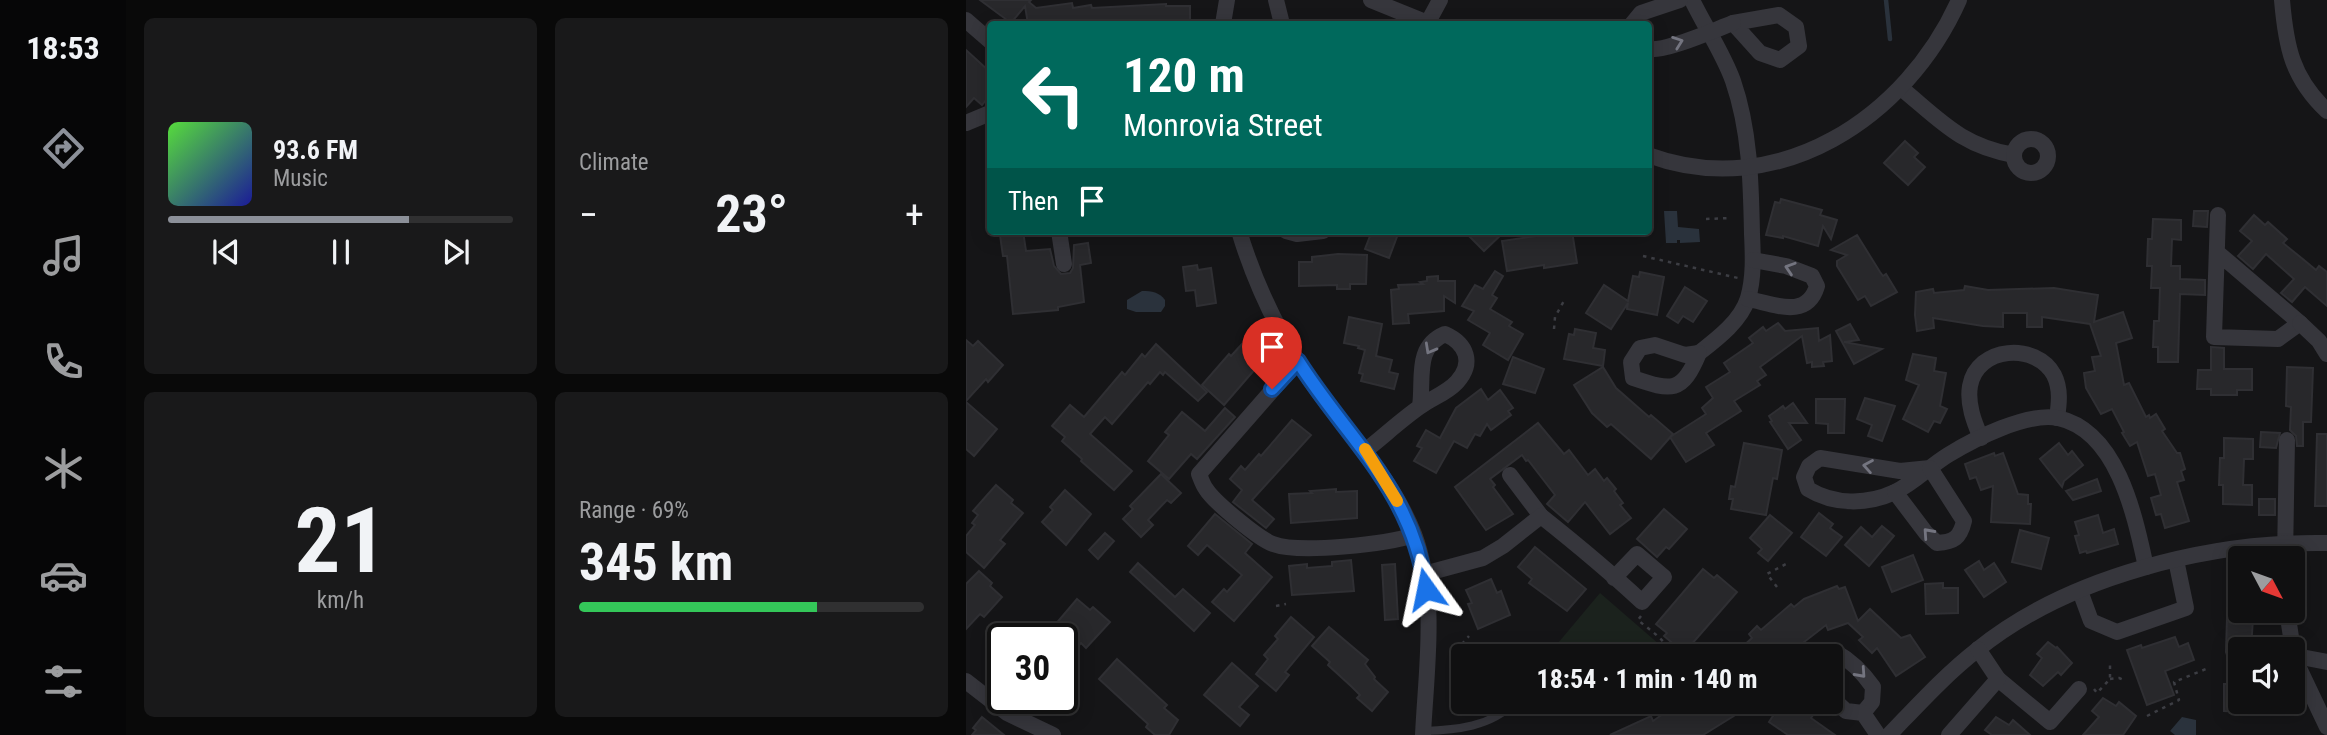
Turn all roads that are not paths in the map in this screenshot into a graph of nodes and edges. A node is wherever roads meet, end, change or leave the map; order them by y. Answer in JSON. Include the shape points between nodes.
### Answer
{"nodes":[{"id":1,"x":1227,"y":0,"type":"edge"},
{"id":2,"x":1276,"y":0,"type":"edge"},
{"id":3,"x":1371,"y":0,"type":"edge"},
{"id":4,"x":1440,"y":0,"type":"edge"},
{"id":5,"x":1681,"y":0,"type":"edge"},
{"id":6,"x":1692,"y":0,"type":"edge"},
{"id":7,"x":1959,"y":0,"type":"edge"},
{"id":8,"x":2282,"y":0,"type":"edge"},
{"id":9,"x":966,"y":20,"type":"edge"},
{"id":10,"x":1224,"y":21,"type":"edge"},
{"id":11,"x":1281,"y":21,"type":"edge"},
{"id":12,"x":1421,"y":21,"type":"edge"},
{"id":13,"x":1430,"y":21,"type":"edge"},
{"id":14,"x":1634,"y":21,"type":"edge"},
{"id":15,"x":1733,"y":23,"type":"dead end"},
{"id":16,"x":1708,"y":33,"type":"junction"},
{"id":17,"x":987,"y":38,"type":"edge"},
{"id":18,"x":1652,"y":48,"type":"edge"},
{"id":19,"x":1901,"y":88,"type":"junction"},
{"id":20,"x":2327,"y":111,"type":"edge"},
{"id":21,"x":987,"y":114,"type":"edge"},
{"id":22,"x":966,"y":123,"type":"edge"},
{"id":23,"x":2014,"y":155,"type":"dead end"},
{"id":24,"x":1652,"y":156,"type":"edge"},
{"id":25,"x":1749,"y":166,"type":"junction"},
{"id":26,"x":2218,"y":215,"type":"dead end"},
{"id":27,"x":1060,"y":235,"type":"edge"},
{"id":28,"x":1240,"y":235,"type":"edge"},
{"id":29,"x":2218,"y":253,"type":"junction"},
{"id":30,"x":1753,"y":260,"type":"junction"},
{"id":31,"x":1064,"y":264,"type":"dead end"},
{"id":32,"x":1748,"y":299,"type":"junction"},
{"id":33,"x":2300,"y":323,"type":"junction"},
{"id":34,"x":1699,"y":354,"type":"dead end"},
{"id":35,"x":2327,"y":354,"type":"edge"},
{"id":36,"x":1298,"y":361,"type":"junction"},
{"id":37,"x":1420,"y":406,"type":"dead end"},
{"id":38,"x":2057,"y":418,"type":"junction"},
{"id":39,"x":1981,"y":438,"type":"junction"},
{"id":40,"x":2287,"y":440,"type":"dead end"},
{"id":41,"x":1366,"y":450,"type":"junction"},
{"id":42,"x":1930,"y":468,"type":"junction"},
{"id":43,"x":1510,"y":475,"type":"dead end"},
{"id":44,"x":1895,"y":492,"type":"junction"},
{"id":45,"x":1541,"y":516,"type":"junction"},
{"id":46,"x":1414,"y":534,"type":"junction"},
{"id":47,"x":2327,"y":543,"type":"edge"},
{"id":48,"x":2284,"y":546,"type":"edge"},
{"id":49,"x":2305,"y":547,"type":"edge"},
{"id":50,"x":2228,"y":551,"type":"edge"},
{"id":51,"x":2176,"y":561,"type":"junction"},
{"id":52,"x":2146,"y":567,"type":"junction"},
{"id":53,"x":1424,"y":574,"type":"junction"},
{"id":54,"x":1614,"y":578,"type":"junction"},
{"id":55,"x":2080,"y":591,"type":"junction"},
{"id":56,"x":1978,"y":649,"type":"junction"},
{"id":57,"x":1843,"y":656,"type":"edge"},
{"id":58,"x":2305,"y":658,"type":"edge"},
{"id":59,"x":2327,"y":662,"type":"edge"},
{"id":60,"x":2305,"y":677,"type":"edge"},
{"id":61,"x":1998,"y":679,"type":"junction"},
{"id":62,"x":966,"y":681,"type":"edge"},
{"id":63,"x":2079,"y":689,"type":"road end"},
{"id":64,"x":1843,"y":708,"type":"edge"},
{"id":65,"x":1863,"y":713,"type":"junction"},
{"id":66,"x":1498,"y":714,"type":"edge"},
{"id":67,"x":2327,"y":727,"type":"edge"},
{"id":68,"x":1423,"y":733,"type":"edge"},
{"id":69,"x":1054,"y":735,"type":"edge"},
{"id":70,"x":1878,"y":735,"type":"edge"},
{"id":71,"x":1889,"y":735,"type":"edge"},
{"id":72,"x":1949,"y":735,"type":"edge"}],
"edges":[{"from":1,"to":10,"type":"street"},
{"from":2,"to":11,"type":"street"},
{"from":3,"to":12,"type":"street"},
{"from":4,"to":13,"type":"street"},
{"from":5,"to":14,"type":"street","via":[[1641,13]]},
{"from":6,"to":16,"type":"street"},
{"from":7,"to":19,"type":"street","via":[[1939,39]]},
{"from":8,"to":20,"type":"street","via":[[2287,47],[2295,69]]},
{"from":9,"to":17,"type":"street"},
{"from":15,"to":16,"type":"street"},
{"from":18,"to":16,"type":"street","one_way":true},
{"from":16,"to":25,"type":"street","via":[[1732,78],[1742,109]]},
{"from":19,"to":23,"type":"street","via":[[1971,143]]},
{"from":19,"to":25,"type":"street","via":[[1867,118],[1823,145],[1788,159]]},
{"from":21,"to":22,"type":"street"},
{"from":24,"to":25,"type":"street","via":[[1693,166]]},
{"from":25,"to":30,"type":"street"},
{"from":26,"to":29,"type":"street"},
{"from":27,"to":31,"type":"street"},
{"from":28,"to":36,"type":"street","via":[[1278,327]]},
{"from":29,"to":33,"type":"street"},
{"from":29,"to":33,"type":"street","via":[[2214,337],[2278,339]]},
{"from":30,"to":32,"type":"street"},
{"from":32,"to":30,"type":"street","one_way":true,"via":[[1793,308],[1814,298],[1818,286],[1812,276]]},
{"from":32,"to":34,"type":"street","via":[[1720,337]]},
{"from":33,"to":35,"type":"street"},
{"from":36,"to":41,"type":"street"},
{"from":36,"to":46,"type":"street","via":[[1199,474],[1206,490],[1273,545],[1374,544]]},
{"from":37,"to":41,"type":"street"},
{"from":38,"to":39,"type":"street","via":[[2015,423]]},
{"from":38,"to":39,"type":"street","via":[[2059,399],[2053,374],[2041,361],[2025,352],[1997,355],[1978,370],[1970,385]]},
{"from":38,"to":52,"type":"street","via":[[2078,426],[2107,454],[2131,507]]},
{"from":39,"to":42,"type":"street"},
{"from":40,"to":48,"type":"street"},
{"from":41,"to":46,"type":"street"},
{"from":42,"to":44,"type":"street"},
{"from":42,"to":44,"type":"street","one_way":true,"via":[[1964,522],[1961,534],[1952,542],[1937,543]]},
{"from":42,"to":44,"type":"street","one_way":true,"via":[[1900,471],[1820,458],[1804,477],[1808,489],[1822,498],[1846,502]]},
{"from":43,"to":45,"type":"street"},
{"from":45,"to":53,"type":"street","via":[[1483,558]]},
{"from":45,"to":54,"type":"street"},
{"from":46,"to":53,"type":"street"},
{"from":47,"to":49,"type":"street"},
{"from":50,"to":51,"type":"street"},
{"from":51,"to":52,"type":"street"},
{"from":51,"to":55,"type":"street","via":[[2186,608],[2117,632],[2091,621]]},
{"from":52,"to":55,"type":"street"},
{"from":53,"to":68,"type":"street","via":[[1429,624]]},
{"from":54,"to":54,"type":"street","via":[[1642,602],[1664,577],[1637,554]]},
{"from":55,"to":56,"type":"street","via":[[2036,611]]},
{"from":56,"to":61,"type":"street"},
{"from":56,"to":71,"type":"street"},
{"from":57,"to":65,"type":"street","one_way":true,"via":[[1873,687],[1872,702]]},
{"from":58,"to":59,"type":"street"},
{"from":60,"to":67,"type":"street"},
{"from":61,"to":63,"type":"street","via":[[2050,722]]},
{"from":61,"to":72,"type":"street"},
{"from":62,"to":69,"type":"street","via":[[1007,713]]},
{"from":64,"to":65,"type":"street"},
{"from":65,"to":70,"type":"street"},
{"from":66,"to":68,"type":"lane","via":[[1470,727]]}]}
